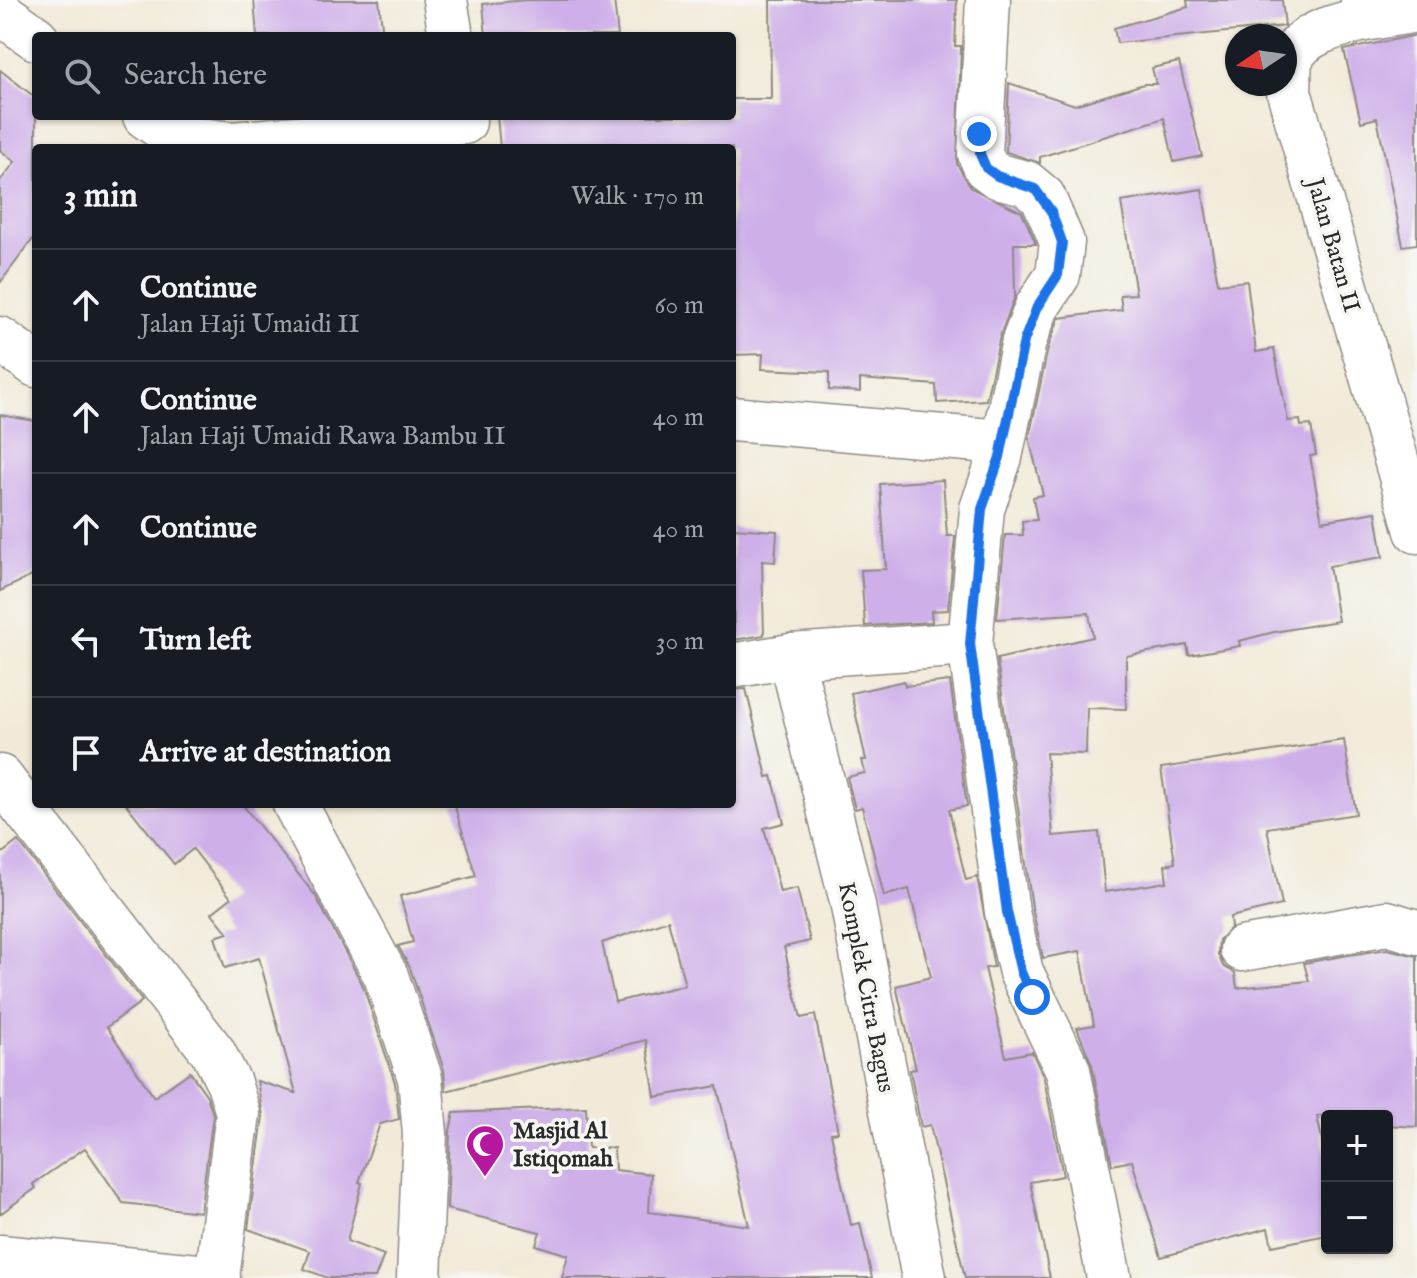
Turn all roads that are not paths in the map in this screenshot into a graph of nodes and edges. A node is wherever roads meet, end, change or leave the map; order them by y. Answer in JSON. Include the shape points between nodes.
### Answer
{"nodes":[{"id":1,"x":445,"y":0,"type":"edge"},
{"id":2,"x":988,"y":0,"type":"edge"},
{"id":3,"x":1364,"y":10,"type":"edge"},
{"id":4,"x":1417,"y":10,"type":"edge"},
{"id":5,"x":0,"y":12,"type":"edge"},
{"id":6,"x":450,"y":32,"type":"edge"},
{"id":7,"x":32,"y":35,"type":"edge"},
{"id":8,"x":464,"y":129,"type":"edge"},
{"id":9,"x":162,"y":134,"type":"edge"},
{"id":10,"x":736,"y":419,"type":"edge"},
{"id":11,"x":1002,"y":442,"type":"junction"},
{"id":12,"x":1417,"y":531,"type":"edge"},
{"id":13,"x":970,"y":644,"type":"junction"},
{"id":14,"x":791,"y":656,"type":"junction"},
{"id":15,"x":736,"y":665,"type":"edge"},
{"id":16,"x":0,"y":777,"type":"edge"},
{"id":17,"x":297,"y":808,"type":"edge"},
{"id":18,"x":1417,"y":932,"type":"edge"},
{"id":19,"x":1242,"y":949,"type":"dead end"},
{"id":20,"x":0,"y":1257,"type":"edge"},
{"id":21,"x":419,"y":1264,"type":"edge"},
{"id":22,"x":217,"y":1278,"type":"edge"},
{"id":23,"x":924,"y":1278,"type":"edge"},
{"id":24,"x":1109,"y":1278,"type":"edge"}],
"edges":[{"from":1,"to":6,"type":"street"},
{"from":2,"to":11,"type":"street","via":[[980,154],[997,176],[1026,183],[1043,197],[1062,250],[1058,275],[1037,307],[1024,341]]},
{"from":3,"to":4,"type":"street","name":"Jalan Batan II"},
{"from":3,"to":12,"type":"street","name":"Jalan Batan II","via":[[1311,37],[1296,52],[1290,61],[1289,92]]},
{"from":5,"to":7,"type":"street"},
{"from":8,"to":9,"type":"street","via":[[233,144]]},
{"from":10,"to":11,"type":"street"},
{"from":11,"to":13,"type":"street","via":[[977,534]]},
{"from":13,"to":14,"type":"street"},
{"from":13,"to":24,"type":"street","via":[[1007,912],[1021,972],[1068,1070]]},
{"from":14,"to":15,"type":"street"},
{"from":14,"to":23,"type":"street","name":"Komplek Citra Bagus","via":[[852,901]]},
{"from":16,"to":22,"type":"street","via":[[213,1052],[229,1083],[238,1113]]},
{"from":17,"to":21,"type":"street","via":[[386,976],[420,1078],[425,1134]]},
{"from":18,"to":19,"type":"street","via":[[1387,923]]},
{"from":20,"to":22,"type":"street"}]}
